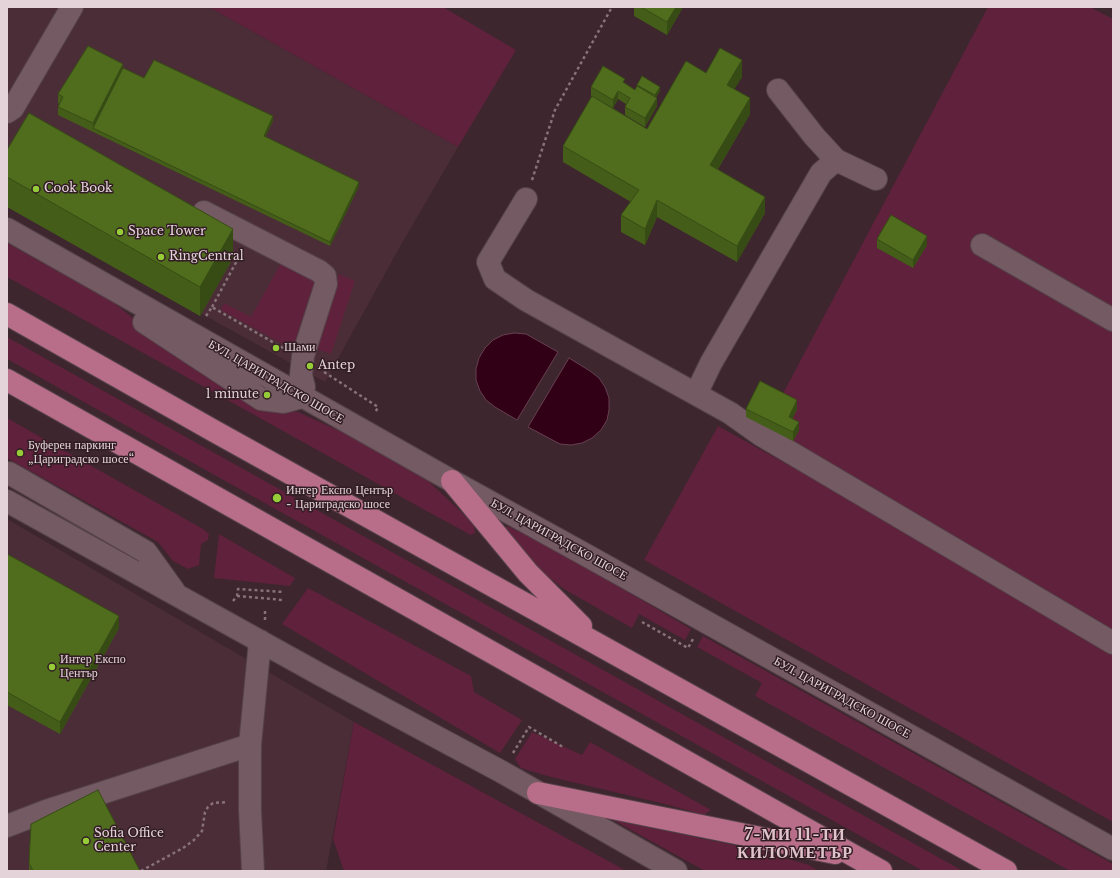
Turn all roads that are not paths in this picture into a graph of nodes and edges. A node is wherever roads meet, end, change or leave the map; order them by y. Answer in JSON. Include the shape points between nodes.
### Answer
{"nodes":[{"id":1,"x":72,"y":7,"type":"edge"},
{"id":2,"x":778,"y":90,"type":"dead end"},
{"id":3,"x":10,"y":110,"type":"edge"},
{"id":4,"x":7,"y":131,"type":"edge"},
{"id":5,"x":836,"y":160,"type":"junction"},
{"id":6,"x":876,"y":179,"type":"dead end"},
{"id":7,"x":526,"y":199,"type":"road end"},
{"id":8,"x":204,"y":212,"type":"edge"},
{"id":9,"x":7,"y":229,"type":"edge"},
{"id":10,"x":982,"y":245,"type":"dead end"},
{"id":11,"x":113,"y":302,"type":"dead end"},
{"id":12,"x":7,"y":314,"type":"edge"},
{"id":13,"x":1113,"y":320,"type":"edge"},
{"id":14,"x":7,"y":380,"type":"edge"},
{"id":15,"x":696,"y":394,"type":"junction"},
{"id":16,"x":302,"y":397,"type":"junction"},
{"id":17,"x":8,"y":473,"type":"dead end"},
{"id":18,"x":452,"y":481,"type":"junction"},
{"id":19,"x":7,"y":501,"type":"edge"},
{"id":20,"x":178,"y":596,"type":"junction"},
{"id":21,"x":260,"y":641,"type":"junction"},
{"id":22,"x":1113,"y":643,"type":"edge"},
{"id":23,"x":599,"y":644,"type":"junction"},
{"id":24,"x":250,"y":745,"type":"junction"},
{"id":25,"x":538,"y":792,"type":"junction"},
{"id":26,"x":7,"y":826,"type":"edge"},
{"id":27,"x":1113,"y":849,"type":"edge"},
{"id":28,"x":855,"y":857,"type":"junction"},
{"id":29,"x":253,"y":871,"type":"edge"},
{"id":30,"x":676,"y":871,"type":"edge"},
{"id":31,"x":881,"y":871,"type":"edge"},
{"id":32,"x":1006,"y":871,"type":"edge"}],
"edges":[{"from":1,"to":3,"type":"street"},
{"from":2,"to":5,"type":"street"},
{"from":3,"to":4,"type":"street","via":[[10,126]]},
{"from":5,"to":6,"type":"street"},
{"from":5,"to":15,"type":"street","via":[[822,173],[711,363]]},
{"from":7,"to":15,"type":"street","via":[[488,262],[495,279],[526,300]]},
{"from":8,"to":16,"type":"street","via":[[325,276],[326,284],[303,356]]},
{"from":9,"to":16,"type":"street","name":"БУЛ. ЦАРИГРАДСКО ШОСЕ"},
{"from":10,"to":13,"type":"street"},
{"from":11,"to":16,"type":"street","via":[[261,399],[284,402]]},
{"from":12,"to":23,"type":"highway"},
{"from":14,"to":28,"type":"highway"},
{"from":15,"to":22,"type":"street"},
{"from":16,"to":18,"type":"street","name":"БУЛ. ЦАРИГРАДСКО ШОСЕ"},
{"from":17,"to":20,"type":"street","via":[[146,552]]},
{"from":18,"to":23,"type":"highway","via":[[528,573]]},
{"from":18,"to":27,"type":"street","name":"БУЛ. ЦАРИГРАДСКО ШОСЕ"},
{"from":19,"to":20,"type":"street"},
{"from":20,"to":21,"type":"street"},
{"from":21,"to":24,"type":"street"},
{"from":21,"to":25,"type":"street"},
{"from":23,"to":32,"type":"highway"},
{"from":24,"to":26,"type":"street"},
{"from":24,"to":29,"type":"street"},
{"from":25,"to":28,"type":"highway"},
{"from":25,"to":30,"type":"street"},
{"from":28,"to":31,"type":"highway"}]}
